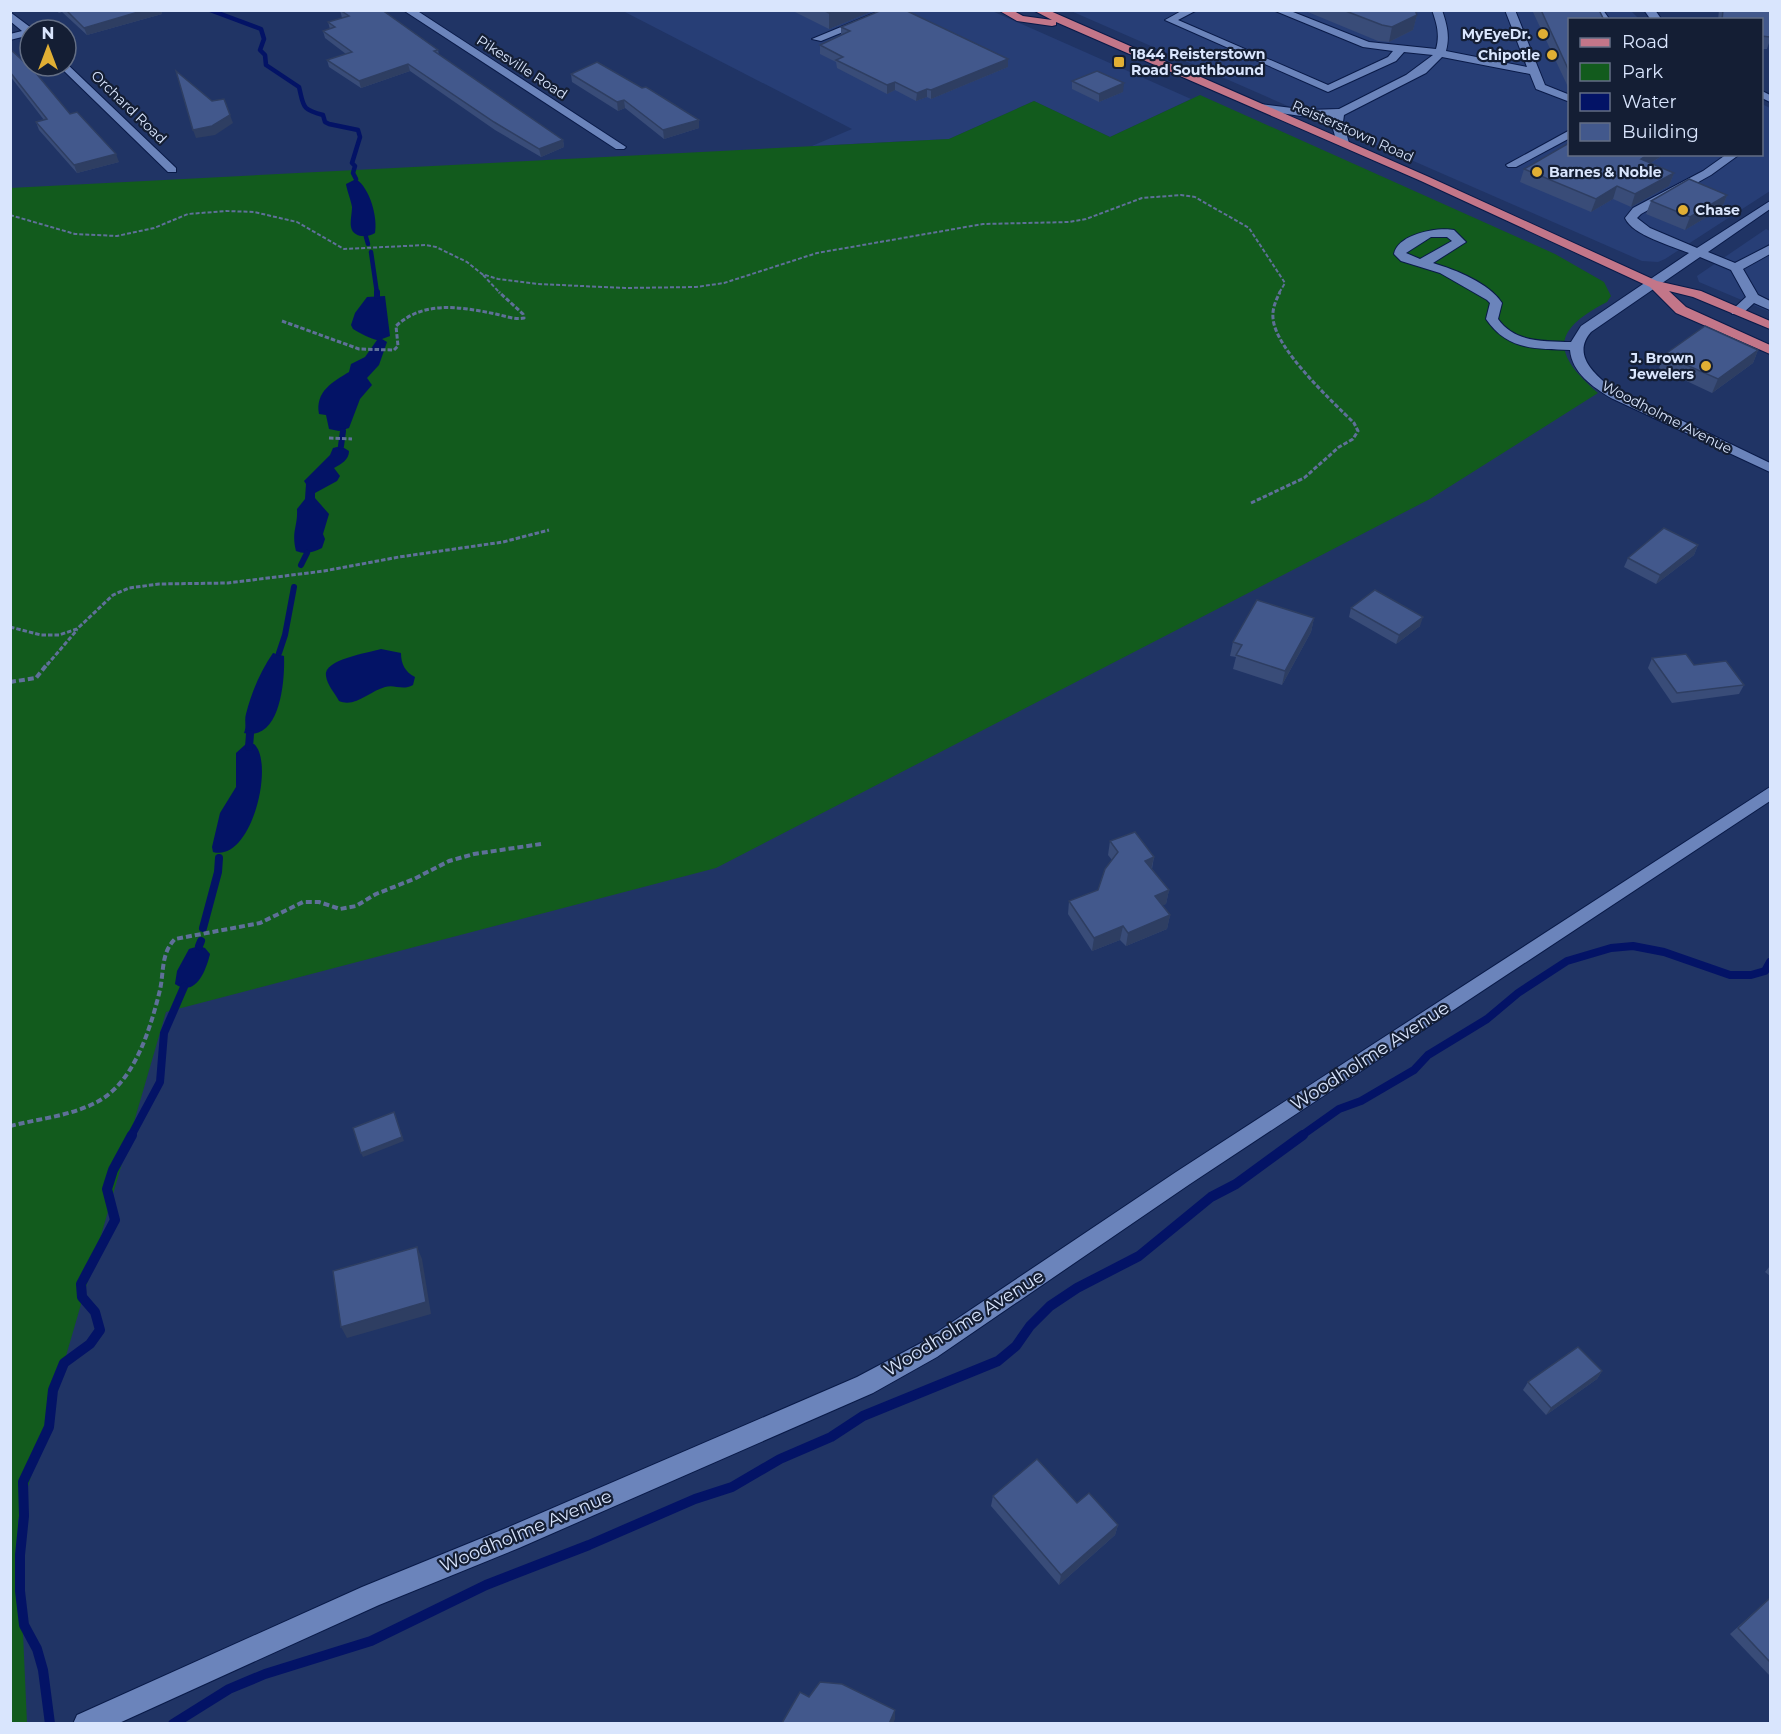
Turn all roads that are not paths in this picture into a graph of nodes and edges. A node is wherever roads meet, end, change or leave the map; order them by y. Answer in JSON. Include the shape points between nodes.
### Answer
{"nodes":[{"id":1,"x":408,"y":10,"type":"edge"},
{"id":2,"x":892,"y":10,"type":"edge"},
{"id":3,"x":1003,"y":10,"type":"edge"},
{"id":4,"x":1038,"y":10,"type":"edge"},
{"id":5,"x":1192,"y":10,"type":"edge"},
{"id":6,"x":1278,"y":10,"type":"edge"},
{"id":7,"x":1437,"y":10,"type":"edge"},
{"id":8,"x":1510,"y":10,"type":"edge"},
{"id":9,"x":1074,"y":27,"type":"junction"},
{"id":10,"x":817,"y":39,"type":"dead end"},
{"id":11,"x":1399,"y":49,"type":"junction"},
{"id":12,"x":1440,"y":53,"type":"junction"},
{"id":13,"x":1535,"y":72,"type":"junction"},
{"id":14,"x":77,"y":78,"type":"edge"},
{"id":15,"x":1568,"y":99,"type":"edge"},
{"id":16,"x":1260,"y":107,"type":"junction"},
{"id":17,"x":1340,"y":113,"type":"junction"},
{"id":18,"x":1568,"y":134,"type":"edge"},
{"id":19,"x":1343,"y":143,"type":"junction"},
{"id":20,"x":620,"y":147,"type":"dead end"},
{"id":21,"x":1732,"y":156,"type":"edge"},
{"id":22,"x":1512,"y":165,"type":"dead end"},
{"id":23,"x":172,"y":170,"type":"dead end"},
{"id":24,"x":1770,"y":204,"type":"edge"},
{"id":25,"x":1770,"y":249,"type":"edge"},
{"id":26,"x":1696,"y":252,"type":"junction"},
{"id":27,"x":1423,"y":263,"type":"junction"},
{"id":28,"x":1736,"y":268,"type":"junction"},
{"id":29,"x":1653,"y":284,"type":"junction"},
{"id":30,"x":1753,"y":298,"type":"junction"},
{"id":31,"x":1770,"y":306,"type":"edge"},
{"id":32,"x":1737,"y":311,"type":"junction"},
{"id":33,"x":1770,"y":325,"type":"edge"},
{"id":34,"x":1575,"y":346,"type":"junction"},
{"id":35,"x":1770,"y":350,"type":"edge"},
{"id":36,"x":1770,"y":468,"type":"edge"},
{"id":37,"x":1770,"y":793,"type":"edge"},
{"id":38,"x":86,"y":1724,"type":"edge"}],
"edges":[{"from":1,"to":20,"type":"street","name":"Pikesville Road"},
{"from":2,"to":10,"type":"street"},
{"from":3,"to":9,"type":"main road","via":[[1021,19]]},
{"from":4,"to":9,"type":"main road","name":"Reisterstown Road"},
{"from":5,"to":11,"type":"street","via":[[1170,20],[1328,89],[1392,59]]},
{"from":6,"to":11,"type":"street","via":[[1359,43]]},
{"from":7,"to":12,"type":"street","via":[[1445,36]]},
{"from":8,"to":13,"type":"street"},
{"from":9,"to":16,"type":"main road","name":"Reisterstown Road"},
{"from":11,"to":12,"type":"street"},
{"from":12,"to":13,"type":"street"},
{"from":12,"to":17,"type":"street","via":[[1418,73]]},
{"from":13,"to":15,"type":"street","via":[[1540,87]]},
{"from":14,"to":23,"type":"street","name":"Orchard Road"},
{"from":16,"to":17,"type":"street"},
{"from":16,"to":19,"type":"main road","name":"Reisterstown Road"},
{"from":17,"to":19,"type":"street","via":[[1337,122]]},
{"from":18,"to":22,"type":"street"},
{"from":19,"to":29,"type":"main road","name":"Reisterstown Road"},
{"from":21,"to":26,"type":"street","via":[[1631,218],[1646,231]]},
{"from":24,"to":26,"type":"street"},
{"from":25,"to":28,"type":"street"},
{"from":26,"to":28,"type":"street"},
{"from":26,"to":29,"type":"street"},
{"from":27,"to":27,"type":"street","via":[[1460,242],[1450,233],[1436,231],[1401,249],[1404,257]]},
{"from":27,"to":34,"type":"street","via":[[1492,297],[1496,303],[1492,319],[1496,327],[1513,339]]},
{"from":28,"to":30,"type":"street"},
{"from":29,"to":32,"type":"main road","name":"Reisterstown Road","via":[[1697,294]]},
{"from":29,"to":34,"type":"street","via":[[1586,329]]},
{"from":29,"to":35,"type":"main road","name":"Reisterstown Road","via":[[1681,310]]},
{"from":30,"to":31,"type":"street"},
{"from":30,"to":32,"type":"street"},
{"from":32,"to":33,"type":"main road","name":"Reisterstown Road"},
{"from":34,"to":36,"type":"street","name":"Woodholme Avenue","via":[[1586,372],[1612,392]]},
{"from":37,"to":38,"type":"street","name":"Woodholme Avenue","via":[[1193,1171],[965,1327],[865,1385],[371,1596]]}]}
